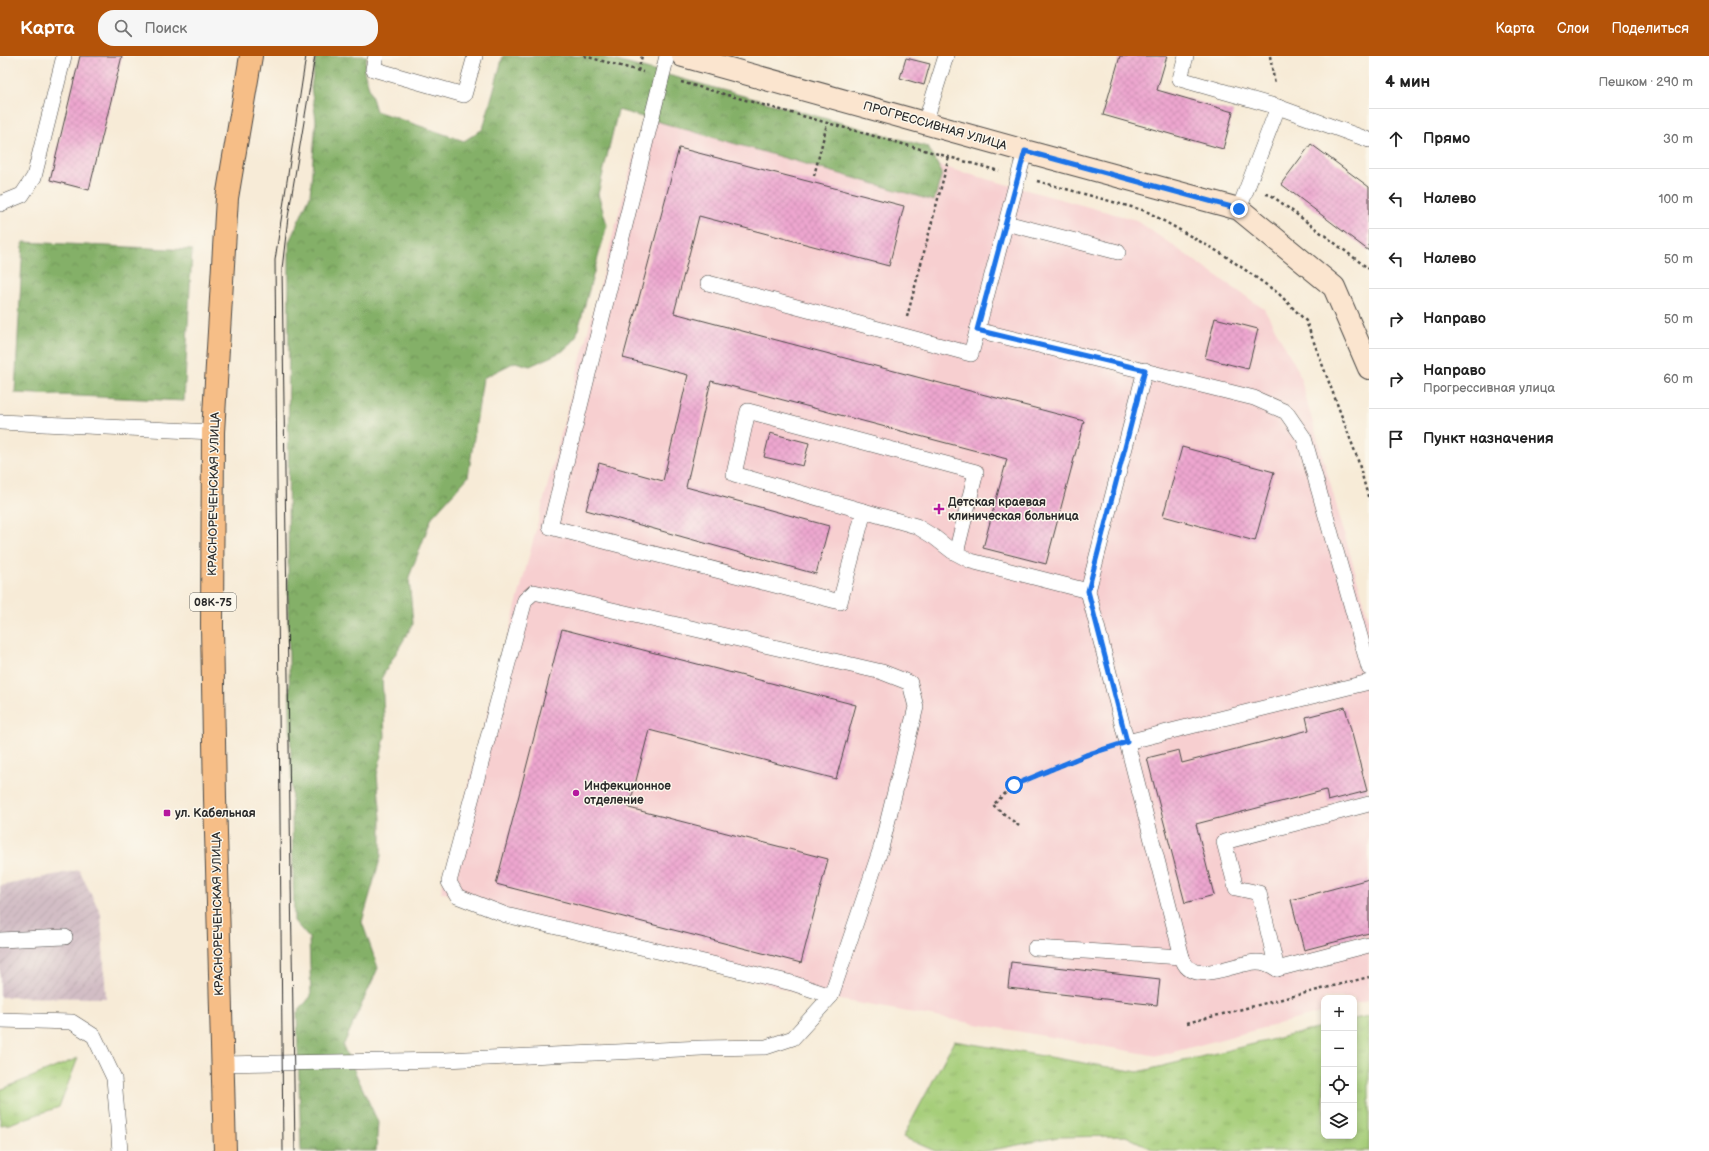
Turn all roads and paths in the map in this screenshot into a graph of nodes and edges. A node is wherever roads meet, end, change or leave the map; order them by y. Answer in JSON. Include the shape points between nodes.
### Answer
{"nodes":[{"id":1,"x":64,"y":56,"type":"edge"},
{"id":2,"x":251,"y":56,"type":"edge"},
{"id":3,"x":376,"y":56,"type":"edge"},
{"id":4,"x":475,"y":56,"type":"edge"},
{"id":5,"x":642,"y":56,"type":"edge"},
{"id":6,"x":667,"y":56,"type":"edge"},
{"id":7,"x":683,"y":56,"type":"edge"},
{"id":8,"x":946,"y":56,"type":"edge"},
{"id":9,"x":1186,"y":56,"type":"edge"},
{"id":10,"x":1270,"y":56,"type":"edge"},
{"id":11,"x":638,"y":71,"type":"dead end"},
{"id":12,"x":1278,"y":107,"type":"junction"},
{"id":13,"x":925,"y":123,"type":"junction"},
{"id":14,"x":827,"y":124,"type":"dead end"},
{"id":15,"x":1369,"y":140,"type":"edge"},
{"id":16,"x":1025,"y":151,"type":"junction"},
{"id":17,"x":949,"y":157,"type":"dead end"},
{"id":18,"x":814,"y":176,"type":"dead end"},
{"id":19,"x":1272,"y":195,"type":"dead end"},
{"id":20,"x":0,"y":204,"type":"edge"},
{"id":21,"x":1239,"y":209,"type":"junction"},
{"id":22,"x":1006,"y":223,"type":"junction"},
{"id":23,"x":1118,"y":252,"type":"dead end"},
{"id":24,"x":1369,"y":269,"type":"edge"},
{"id":25,"x":708,"y":283,"type":"dead end"},
{"id":26,"x":977,"y":330,"type":"junction"},
{"id":27,"x":902,"y":336,"type":"junction"},
{"id":28,"x":1369,"y":368,"type":"edge"},
{"id":29,"x":1145,"y":370,"type":"junction"},
{"id":30,"x":0,"y":422,"type":"edge"},
{"id":31,"x":213,"y":432,"type":"junction"},
{"id":32,"x":864,"y":511,"type":"junction"},
{"id":33,"x":956,"y":553,"type":"junction"},
{"id":34,"x":1088,"y":591,"type":"junction"},
{"id":35,"x":1369,"y":668,"type":"edge"},
{"id":36,"x":1369,"y":682,"type":"edge"},
{"id":37,"x":1127,"y":742,"type":"junction"},
{"id":38,"x":1369,"y":804,"type":"edge"},
{"id":39,"x":1019,"y":826,"type":"dead end"},
{"id":40,"x":65,"y":937,"type":"dead end"},
{"id":41,"x":0,"y":940,"type":"edge"},
{"id":42,"x":1369,"y":945,"type":"edge"},
{"id":43,"x":1035,"y":948,"type":"dead end"},
{"id":44,"x":1182,"y":957,"type":"junction"},
{"id":45,"x":1277,"y":969,"type":"junction"},
{"id":46,"x":1369,"y":977,"type":"edge"},
{"id":47,"x":831,"y":996,"type":"junction"},
{"id":48,"x":0,"y":1020,"type":"edge"},
{"id":49,"x":1187,"y":1023,"type":"dead end"},
{"id":50,"x":222,"y":1064,"type":"junction"},
{"id":51,"x":120,"y":1151,"type":"edge"},
{"id":52,"x":225,"y":1151,"type":"edge"}],
"edges":[{"from":1,"to":20,"type":"lane","via":[[34,177],[22,195]]},
{"from":2,"to":31,"type":"main road","name":"КРАСНОРЕЧЕНСКАЯ УЛИЦА","number":"08К-75","via":[[227,198]]},
{"from":3,"to":4,"type":"lane","via":[[373,69],[464,95]]},
{"from":5,"to":11,"type":"path"},
{"from":6,"to":32,"type":"lane","via":[[550,527],[840,602]]},
{"from":7,"to":13,"type":"street","name":"ПРОГРЕССИВНАЯ УЛИЦА"},
{"from":8,"to":13,"type":"lane"},
{"from":9,"to":12,"type":"lane","via":[[1180,79]]},
{"from":10,"to":12,"type":"path"},
{"from":12,"to":15,"type":"lane"},
{"from":12,"to":21,"type":"lane"},
{"from":13,"to":16,"type":"street","name":"ПРОГРЕССИВНАЯ УЛИЦА"},
{"from":14,"to":18,"type":"path"},
{"from":16,"to":21,"type":"street","name":"ПРОГРЕССИВНАЯ УЛИЦА"},
{"from":16,"to":22,"type":"lane"},
{"from":17,"to":27,"type":"path"},
{"from":19,"to":24,"type":"path"},
{"from":21,"to":28,"type":"street","name":"ПРОГРЕССИВНАЯ УЛИЦА","via":[[1334,287]]},
{"from":22,"to":23,"type":"lane"},
{"from":22,"to":26,"type":"lane"},
{"from":25,"to":27,"type":"lane"},
{"from":26,"to":27,"type":"lane","via":[[971,354]]},
{"from":26,"to":29,"type":"lane"},
{"from":29,"to":34,"type":"lane"},
{"from":29,"to":35,"type":"lane","via":[[1254,398],[1286,412],[1304,438]]},
{"from":30,"to":31,"type":"lane"},
{"from":31,"to":50,"type":"main road","name":"КРАСНОРЕЧЕНСКАЯ УЛИЦА","number":"08К-75","via":[[212,626]]},
{"from":32,"to":33,"type":"lane","via":[[916,526]]},
{"from":32,"to":33,"type":"lane","via":[[734,474],[748,411],[976,472]]},
{"from":33,"to":34,"type":"lane","via":[[971,561]]},
{"from":34,"to":37,"type":"lane"},
{"from":36,"to":37,"type":"lane"},
{"from":37,"to":39,"type":"path","via":[[1086,755],[1014,785],[992,805]]},
{"from":37,"to":44,"type":"lane"},
{"from":38,"to":45,"type":"lane","via":[[1224,842],[1236,888],[1259,893]]},
{"from":40,"to":41,"type":"lane"},
{"from":42,"to":45,"type":"lane"},
{"from":43,"to":44,"type":"lane"},
{"from":44,"to":45,"type":"lane","via":[[1188,970],[1201,974],[1256,962],[1267,963]]},
{"from":46,"to":49,"type":"path"},
{"from":47,"to":47,"type":"lane","via":[[792,983],[506,915],[457,896],[449,882],[525,600],[534,592],[882,672],[910,683],[916,707],[883,840]]},
{"from":47,"to":50,"type":"lane","via":[[793,1038],[766,1047],[444,1060]]},
{"from":48,"to":51,"type":"lane","via":[[72,1022],[94,1036],[114,1078]]},
{"from":50,"to":52,"type":"main road","name":"КРАСНОРЕЧЕНСКАЯ УЛИЦА","number":"08К-75"}]}
